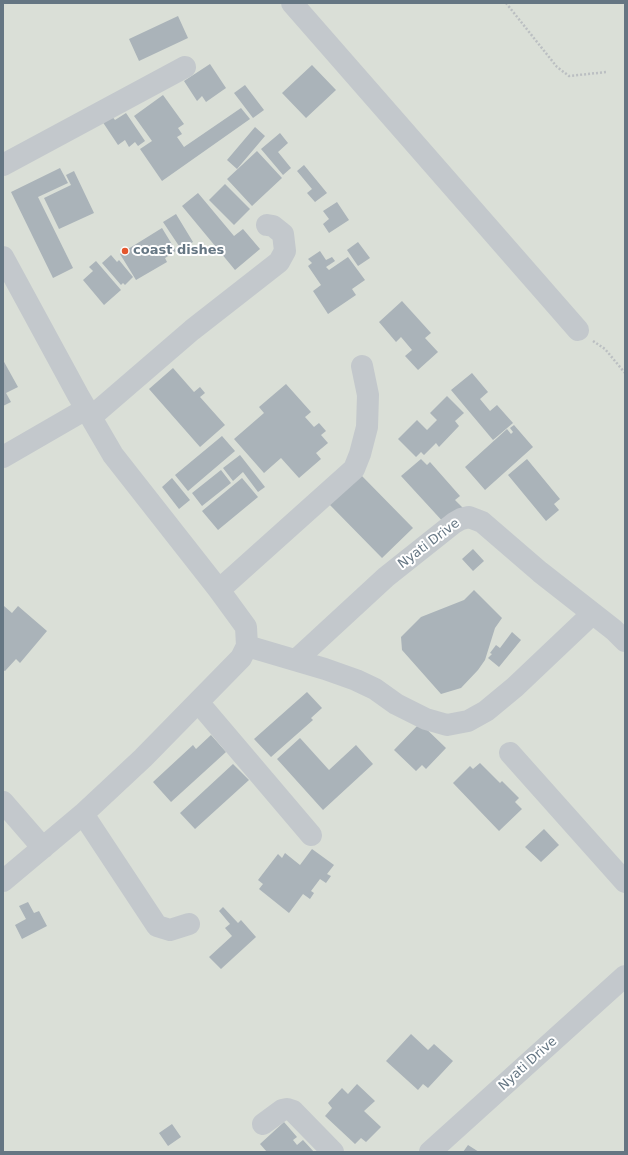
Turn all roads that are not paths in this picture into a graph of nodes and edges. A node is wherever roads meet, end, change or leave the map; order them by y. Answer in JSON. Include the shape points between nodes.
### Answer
{"nodes":[{"id":1,"x":292,"y":3,"type":"edge"},
{"id":2,"x":185,"y":67,"type":"dead end"},
{"id":3,"x":3,"y":164,"type":"edge"},
{"id":4,"x":267,"y":225,"type":"dead end"},
{"id":5,"x":3,"y":257,"type":"edge"},
{"id":6,"x":578,"y":330,"type":"road end"},
{"id":7,"x":362,"y":366,"type":"dead end"},
{"id":8,"x":88,"y":413,"type":"junction"},
{"id":9,"x":3,"y":457,"type":"edge"},
{"id":10,"x":219,"y":590,"type":"junction"},
{"id":11,"x":592,"y":614,"type":"junction"},
{"id":12,"x":625,"y":641,"type":"edge"},
{"id":13,"x":247,"y":646,"type":"junction"},
{"id":14,"x":296,"y":660,"type":"junction"},
{"id":15,"x":198,"y":702,"type":"junction"},
{"id":16,"x":510,"y":753,"type":"dead end"},
{"id":17,"x":3,"y":802,"type":"edge"},
{"id":18,"x":83,"y":814,"type":"junction"},
{"id":19,"x":311,"y":835,"type":"dead end"},
{"id":20,"x":43,"y":848,"type":"junction"},
{"id":21,"x":3,"y":881,"type":"edge"},
{"id":22,"x":625,"y":882,"type":"edge"},
{"id":23,"x":189,"y":924,"type":"dead end"},
{"id":24,"x":625,"y":976,"type":"edge"},
{"id":25,"x":263,"y":1124,"type":"dead end"},
{"id":26,"x":436,"y":1150,"type":"edge"},
{"id":27,"x":333,"y":1152,"type":"edge"}],
"edges":[{"from":1,"to":6,"type":"street"},
{"from":2,"to":3,"type":"street"},
{"from":4,"to":8,"type":"street","via":[[273,226],[283,234],[285,251],[279,262]]},
{"from":5,"to":8,"type":"street"},
{"from":7,"to":10,"type":"street","via":[[368,394],[367,427],[354,469]]},
{"from":8,"to":9,"type":"street"},
{"from":8,"to":10,"type":"street","via":[[113,455]]},
{"from":10,"to":13,"type":"street","via":[[246,626]]},
{"from":11,"to":12,"type":"street","name":"Nyati Drive"},
{"from":11,"to":14,"type":"street","via":[[515,687],[468,722],[447,725],[426,719],[356,680]]},
{"from":11,"to":14,"type":"street","name":"Nyati Drive","via":[[482,522],[469,517],[454,523],[386,577]]},
{"from":13,"to":14,"type":"street"},
{"from":13,"to":15,"type":"street","via":[[241,658]]},
{"from":15,"to":18,"type":"street"},
{"from":15,"to":19,"type":"street"},
{"from":16,"to":22,"type":"street"},
{"from":17,"to":20,"type":"street"},
{"from":18,"to":20,"type":"street"},
{"from":18,"to":23,"type":"street","via":[[157,926],[170,930]]},
{"from":20,"to":21,"type":"street"},
{"from":24,"to":26,"type":"street","name":"Nyati Drive"},
{"from":25,"to":27,"type":"street","via":[[282,1110],[293,1111]]}]}
